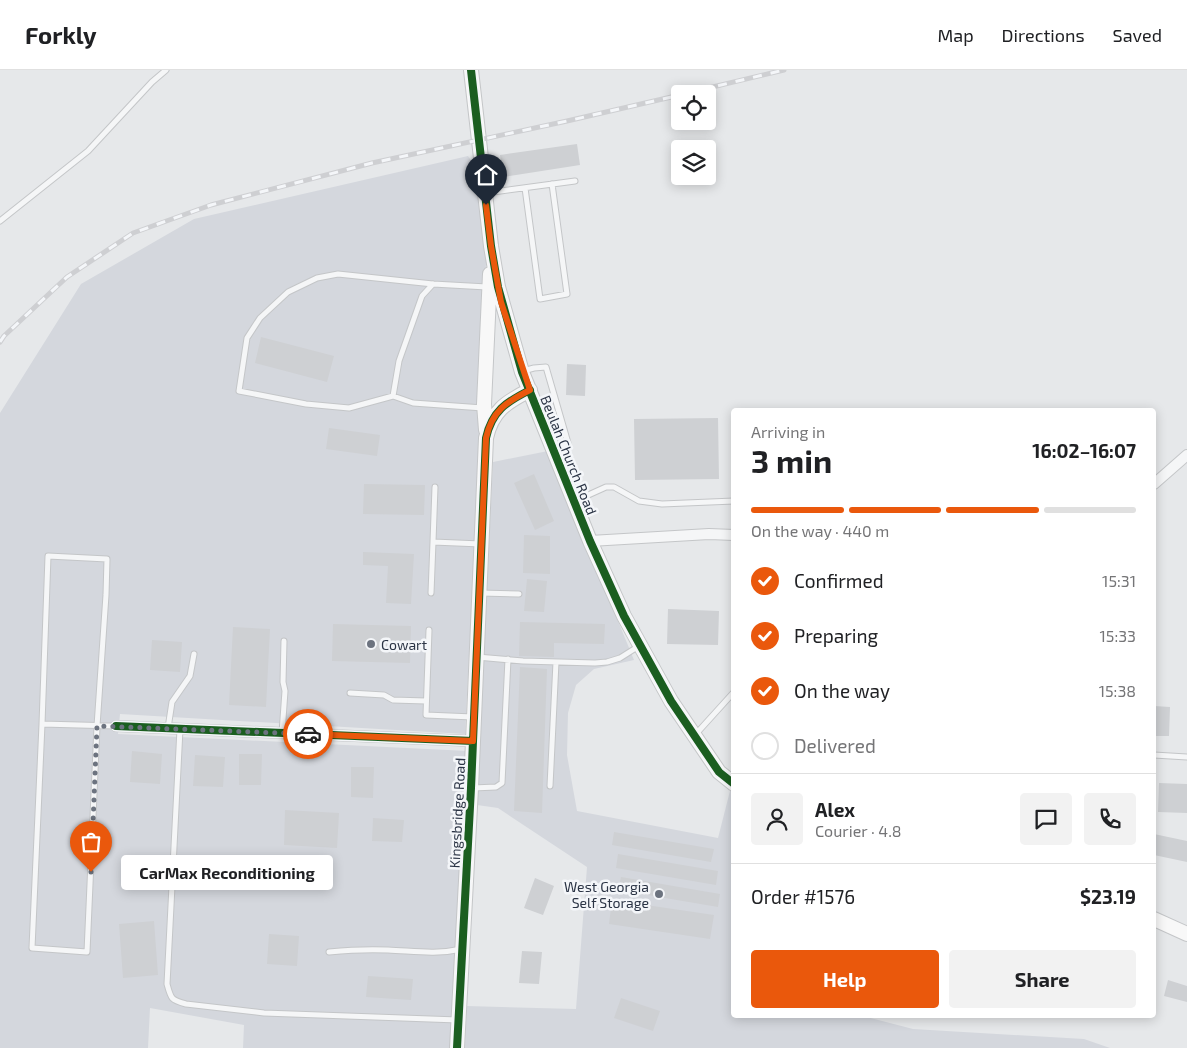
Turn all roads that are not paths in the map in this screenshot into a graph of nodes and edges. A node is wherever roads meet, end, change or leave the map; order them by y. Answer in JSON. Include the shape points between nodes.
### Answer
{"nodes":[{"id":1,"x":166,"y":70,"type":"edge"},
{"id":2,"x":471,"y":70,"type":"edge"},
{"id":3,"x":575,"y":181,"type":"dead end"},
{"id":4,"x":552,"y":184,"type":"junction"},
{"id":5,"x":525,"y":188,"type":"junction"},
{"id":6,"x":485,"y":194,"type":"junction"},
{"id":7,"x":0,"y":221,"type":"edge"},
{"id":8,"x":433,"y":284,"type":"junction"},
{"id":9,"x":493,"y":287,"type":"junction"},
{"id":10,"x":522,"y":372,"type":"junction"},
{"id":11,"x":530,"y":390,"type":"junction"},
{"id":12,"x":393,"y":396,"type":"junction"},
{"id":13,"x":485,"y":408,"type":"junction"},
{"id":14,"x":501,"y":408,"type":"junction"},
{"id":15,"x":486,"y":438,"type":"junction"},
{"id":16,"x":555,"y":450,"type":"junction"},
{"id":17,"x":1187,"y":455,"type":"edge"},
{"id":18,"x":1156,"y":482,"type":"edge"},
{"id":19,"x":435,"y":487,"type":"dead end"},
{"id":20,"x":575,"y":501,"type":"junction"},
{"id":21,"x":731,"y":501,"type":"edge"},
{"id":22,"x":731,"y":535,"type":"edge"},
{"id":23,"x":590,"y":541,"type":"junction"},
{"id":24,"x":433,"y":542,"type":"junction"},
{"id":25,"x":481,"y":544,"type":"junction"},
{"id":26,"x":431,"y":593,"type":"dead end"},
{"id":27,"x":479,"y":593,"type":"junction"},
{"id":28,"x":520,"y":594,"type":"dead end"},
{"id":29,"x":429,"y":630,"type":"dead end"},
{"id":30,"x":284,"y":641,"type":"dead end"},
{"id":31,"x":640,"y":646,"type":"junction"},
{"id":32,"x":194,"y":654,"type":"dead end"},
{"id":33,"x":476,"y":657,"type":"junction"},
{"id":34,"x":508,"y":659,"type":"junction"},
{"id":35,"x":556,"y":662,"type":"junction"},
{"id":36,"x":350,"y":693,"type":"dead end"},
{"id":37,"x":731,"y":695,"type":"edge"},
{"id":38,"x":426,"y":701,"type":"junction"},
{"id":39,"x":474,"y":717,"type":"junction"},
{"id":40,"x":42,"y":724,"type":"junction"},
{"id":41,"x":97,"y":726,"type":"junction"},
{"id":42,"x":116,"y":726,"type":"joint"},
{"id":43,"x":168,"y":728,"type":"junction"},
{"id":44,"x":180,"y":728,"type":"junction"},
{"id":45,"x":282,"y":733,"type":"junction"},
{"id":46,"x":694,"y":735,"type":"junction"},
{"id":47,"x":473,"y":741,"type":"junction"},
{"id":48,"x":1156,"y":755,"type":"edge"},
{"id":49,"x":1187,"y":757,"type":"edge"},
{"id":50,"x":731,"y":782,"type":"edge"},
{"id":51,"x":550,"y":786,"type":"dead end"},
{"id":52,"x":471,"y":788,"type":"junction"},
{"id":53,"x":1156,"y":921,"type":"edge"},
{"id":54,"x":1187,"y":934,"type":"edge"},
{"id":55,"x":462,"y":949,"type":"junction"},
{"id":56,"x":329,"y":952,"type":"dead end"},
{"id":57,"x":458,"y":1020,"type":"junction"},
{"id":58,"x":458,"y":1048,"type":"edge"}],
"edges":[{"from":1,"to":7,"type":"lane","via":[[88,150]]},
{"from":2,"to":6,"type":"street","name":"Beulah Church Road"},
{"from":3,"to":4,"type":"lane"},
{"from":4,"to":5,"type":"lane"},
{"from":4,"to":5,"type":"lane","via":[[567,294],[540,299]]},
{"from":5,"to":6,"type":"lane"},
{"from":6,"to":9,"type":"street","name":"Beulah Church Road"},
{"from":8,"to":9,"type":"lane"},
{"from":8,"to":12,"type":"lane","via":[[422,296],[399,361]]},
{"from":8,"to":12,"type":"lane","via":[[338,274],[317,278],[288,292],[260,318],[247,338],[239,391],[306,404],[349,408]]},
{"from":9,"to":10,"type":"street","name":"Beulah Church Road"},
{"from":9,"to":13,"type":"street"},
{"from":10,"to":11,"type":"street","name":"Beulah Church Road"},
{"from":10,"to":16,"type":"lane","via":[[546,368],[568,443]]},
{"from":11,"to":14,"type":"street","name":"Kingsbridge Road"},
{"from":11,"to":16,"type":"street","name":"Beulah Church Road"},
{"from":12,"to":13,"type":"lane","via":[[413,403]]},
{"from":13,"to":14,"type":"lane"},
{"from":13,"to":15,"type":"street"},
{"from":14,"to":15,"type":"street","name":"Kingsbridge Road","via":[[489,425]]},
{"from":15,"to":25,"type":"street","name":"Kingsbridge Road"},
{"from":16,"to":20,"type":"street","name":"Beulah Church Road"},
{"from":17,"to":18,"type":"street"},
{"from":19,"to":24,"type":"lane"},
{"from":20,"to":21,"type":"lane","via":[[606,486],[638,501],[662,504]]},
{"from":20,"to":23,"type":"street","name":"Beulah Church Road"},
{"from":22,"to":23,"type":"street"},
{"from":23,"to":31,"type":"street","name":"Beulah Church Road"},
{"from":24,"to":25,"type":"lane"},
{"from":24,"to":26,"type":"lane"},
{"from":25,"to":27,"type":"street","name":"Kingsbridge Road"},
{"from":27,"to":28,"type":"lane"},
{"from":27,"to":33,"type":"street","name":"Kingsbridge Road"},
{"from":29,"to":38,"type":"lane"},
{"from":30,"to":45,"type":"lane"},
{"from":31,"to":35,"type":"lane","via":[[608,662]]},
{"from":31,"to":46,"type":"street","name":"Beulah Church Road"},
{"from":32,"to":43,"type":"lane","via":[[190,676],[172,702]]},
{"from":33,"to":34,"type":"lane"},
{"from":33,"to":39,"type":"street","name":"Kingsbridge Road"},
{"from":34,"to":35,"type":"lane"},
{"from":34,"to":52,"type":"lane","via":[[502,783],[496,787]]},
{"from":35,"to":51,"type":"lane"},
{"from":36,"to":38,"type":"lane"},
{"from":37,"to":46,"type":"lane"},
{"from":38,"to":39,"type":"lane","via":[[426,715]]},
{"from":39,"to":47,"type":"street","name":"Kingsbridge Road"},
{"from":40,"to":41,"type":"lane"},
{"from":40,"to":41,"type":"lane","via":[[48,556],[106,559]]},
{"from":40,"to":41,"type":"lane","via":[[32,948],[87,952]]},
{"from":41,"to":42,"type":"lane"},
{"from":42,"to":43,"type":"street"},
{"from":43,"to":44,"type":"street"},
{"from":44,"to":45,"type":"street"},
{"from":44,"to":57,"type":"lane","via":[[167,984],[171,997],[186,1004],[264,1014]]},
{"from":45,"to":47,"type":"street"},
{"from":46,"to":50,"type":"street","name":"Beulah Church Road","via":[[719,772]]},
{"from":47,"to":52,"type":"street","name":"Kingsbridge Road"},
{"from":48,"to":49,"type":"lane"},
{"from":52,"to":55,"type":"street","name":"Kingsbridge Road"},
{"from":53,"to":54,"type":"street"},
{"from":55,"to":56,"type":"lane","via":[[433,954],[361,950]]},
{"from":55,"to":57,"type":"street","name":"Kingsbridge Road"},
{"from":57,"to":58,"type":"street","name":"Kingsbridge Road"}]}
